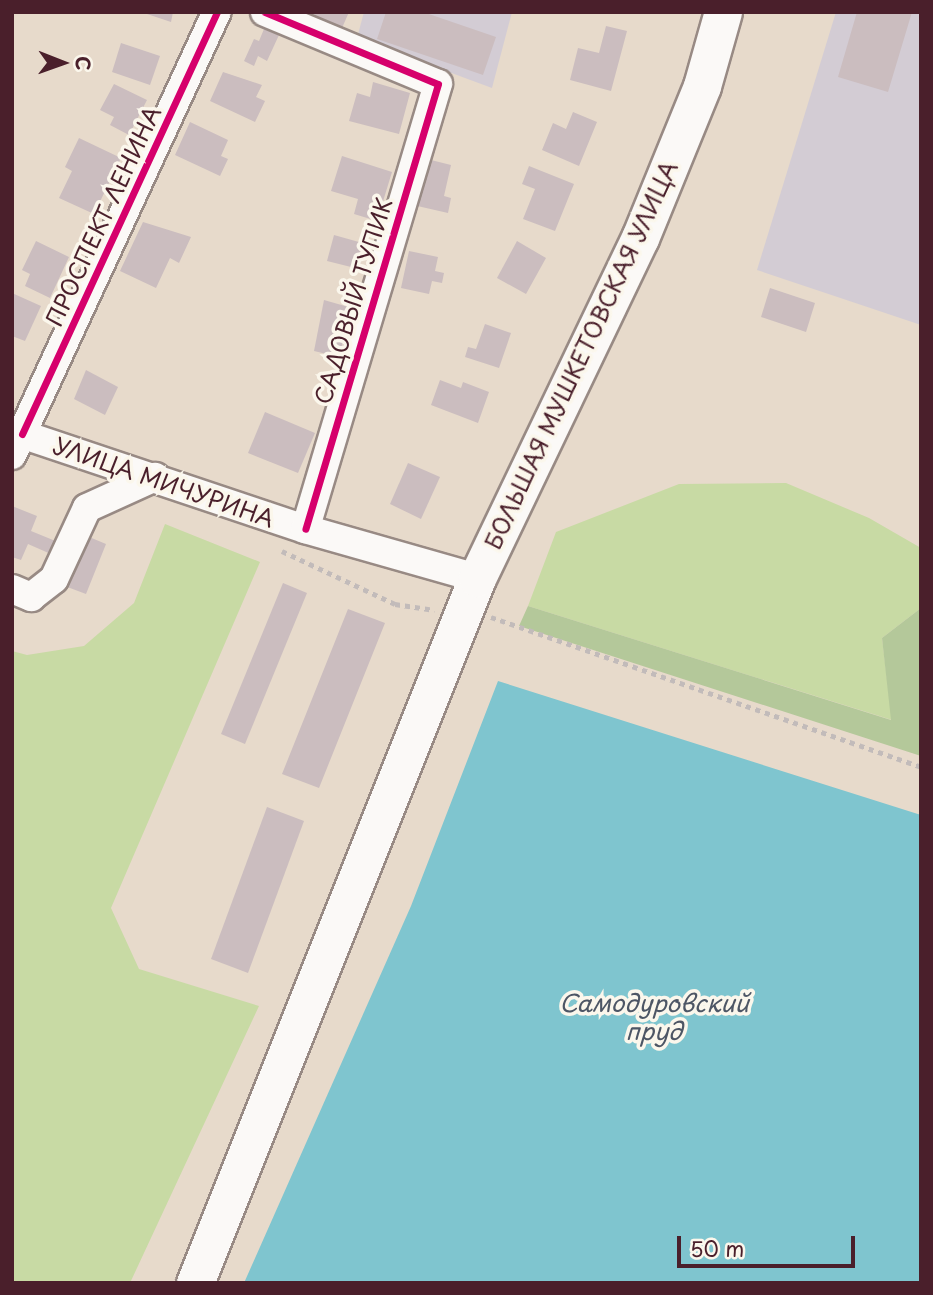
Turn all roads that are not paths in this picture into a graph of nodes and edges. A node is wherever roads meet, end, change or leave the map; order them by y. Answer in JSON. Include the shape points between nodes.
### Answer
{"nodes":[{"id":1,"x":217,"y":12,"type":"edge"},
{"id":2,"x":265,"y":12,"type":"edge"},
{"id":3,"x":723,"y":12,"type":"edge"},
{"id":4,"x":16,"y":440,"type":"edge"},
{"id":5,"x":155,"y":477,"type":"junction"},
{"id":6,"x":305,"y":529,"type":"junction"},
{"id":7,"x":477,"y":578,"type":"junction"},
{"id":8,"x":12,"y":589,"type":"edge"},
{"id":9,"x":195,"y":1283,"type":"edge"}],
"edges":[{"from":1,"to":4,"type":"street","name":"ПРОСПЕКТ ЛЕНИНА"},
{"from":2,"to":6,"type":"street","name":"САДОВЫЙ ТУПИК","via":[[438,84]]},
{"from":3,"to":7,"type":"main road","name":"БОЛЬШАЯ МУШКЕТОВСКАЯ УЛИЦА","via":[[702,86],[640,238]]},
{"from":4,"to":5,"type":"street","name":"УЛИЦА МИЧУРИНА"},
{"from":5,"to":6,"type":"street","name":"УЛИЦА МИЧУРИНА"},
{"from":5,"to":8,"type":"street","via":[[88,508],[54,579],[31,597]]},
{"from":6,"to":7,"type":"street","name":"УЛИЦА МИЧУРИНА"},
{"from":7,"to":9,"type":"main road","name":"БОЛЬШАЯ МУШКЕТОВСКАЯ УЛИЦА"}]}
